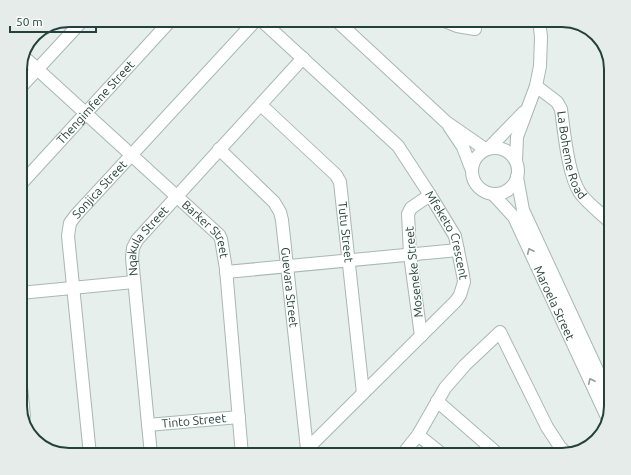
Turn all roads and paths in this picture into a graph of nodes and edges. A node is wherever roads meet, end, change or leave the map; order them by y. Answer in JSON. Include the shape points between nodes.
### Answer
{"nodes":[{"id":1,"x":76,"y":27,"type":"edge"},
{"id":2,"x":165,"y":27,"type":"edge"},
{"id":3,"x":250,"y":27,"type":"edge"},
{"id":4,"x":269,"y":27,"type":"edge"},
{"id":5,"x":344,"y":27,"type":"edge"},
{"id":6,"x":463,"y":27,"type":"edge"},
{"id":7,"x":540,"y":27,"type":"edge"},
{"id":8,"x":475,"y":29,"type":"dead end"},
{"id":9,"x":303,"y":58,"type":"junction"},
{"id":10,"x":28,"y":60,"type":"edge"},
{"id":11,"x":38,"y":69,"type":"junction"},
{"id":12,"x":27,"y":81,"type":"edge"},
{"id":13,"x":536,"y":86,"type":"junction"},
{"id":14,"x":261,"y":104,"type":"junction"},
{"id":15,"x":528,"y":108,"type":"junction"},
{"id":16,"x":86,"y":113,"type":"junction"},
{"id":17,"x":446,"y":122,"type":"junction"},
{"id":18,"x":219,"y":149,"type":"junction"},
{"id":19,"x":487,"y":149,"type":"junction"},
{"id":20,"x":132,"y":155,"type":"junction"},
{"id":21,"x":516,"y":161,"type":"junction"},
{"id":22,"x":472,"y":168,"type":"junction"},
{"id":23,"x":27,"y":177,"type":"edge"},
{"id":24,"x":517,"y":177,"type":"junction"},
{"id":25,"x":493,"y":194,"type":"junction"},
{"id":26,"x":430,"y":195,"type":"junction"},
{"id":27,"x":178,"y":196,"type":"junction"},
{"id":28,"x":604,"y":217,"type":"edge"},
{"id":29,"x":458,"y":250,"type":"junction"},
{"id":30,"x":410,"y":255,"type":"junction"},
{"id":31,"x":349,"y":261,"type":"junction"},
{"id":32,"x":288,"y":267,"type":"junction"},
{"id":33,"x":226,"y":272,"type":"junction"},
{"id":34,"x":134,"y":282,"type":"junction"},
{"id":35,"x":74,"y":288,"type":"junction"},
{"id":36,"x":27,"y":292,"type":"edge"},
{"id":37,"x":421,"y":336,"type":"junction"},
{"id":38,"x":604,"y":385,"type":"edge"},
{"id":39,"x":363,"y":393,"type":"junction"},
{"id":40,"x":437,"y":401,"type":"junction"},
{"id":41,"x":604,"y":411,"type":"edge"},
{"id":42,"x":239,"y":417,"type":"junction"},
{"id":43,"x":148,"y":425,"type":"junction"},
{"id":44,"x":418,"y":435,"type":"junction"},
{"id":45,"x":89,"y":448,"type":"edge"},
{"id":46,"x":150,"y":448,"type":"edge"},
{"id":47,"x":241,"y":448,"type":"edge"},
{"id":48,"x":304,"y":448,"type":"edge"},
{"id":49,"x":308,"y":448,"type":"edge"},
{"id":50,"x":408,"y":448,"type":"edge"},
{"id":51,"x":434,"y":448,"type":"edge"},
{"id":52,"x":491,"y":448,"type":"edge"},
{"id":53,"x":561,"y":448,"type":"edge"}],
"edges":[{"from":1,"to":11,"type":"street"},
{"from":2,"to":16,"type":"street","name":"Thengimfene Street"},
{"from":3,"to":20,"type":"street","name":"Sonjica Street"},
{"from":4,"to":9,"type":"street","name":"Mfeketo Crescent"},
{"from":5,"to":17,"type":"street"},
{"from":6,"to":8,"type":"street"},
{"from":7,"to":13,"type":"street","via":[[542,52]]},
{"from":9,"to":14,"type":"street","name":"Nqakula Street"},
{"from":9,"to":26,"type":"street","name":"Mfeketo Crescent","via":[[391,138]]},
{"from":10,"to":11,"type":"street","name":"Barker Street"},
{"from":11,"to":12,"type":"street"},
{"from":11,"to":16,"type":"street","name":"Barker Street"},
{"from":13,"to":15,"type":"street"},
{"from":13,"to":28,"type":"street","name":"La Boheme Road","via":[[557,102],[561,109],[574,183],[588,202]]},
{"from":14,"to":18,"type":"street","name":"Nqakula Street"},
{"from":14,"to":31,"type":"street","name":"Tutu Street","via":[[338,178]]},
{"from":15,"to":19,"type":"street"},
{"from":15,"to":21,"type":"street","via":[[518,137]]},
{"from":16,"to":20,"type":"street","name":"Barker Street"},
{"from":16,"to":23,"type":"street","name":"Thengimfene Street"},
{"from":17,"to":19,"type":"street"},
{"from":17,"to":22,"type":"street","via":[[463,147]]},
{"from":18,"to":27,"type":"street","name":"Nqakula Street"},
{"from":18,"to":32,"type":"street","name":"Guevara Street","via":[[278,208]]},
{"from":19,"to":21,"type":"street","via":[[502,149]]},
{"from":19,"to":22,"type":"street","via":[[474,160]]},
{"from":20,"to":27,"type":"street","name":"Barker Street"},
{"from":20,"to":35,"type":"street","name":"Sonjica Street","via":[[70,223],[68,236]]},
{"from":21,"to":24,"type":"street"},
{"from":22,"to":25,"type":"street","via":[[474,183],[479,189]]},
{"from":24,"to":25,"type":"street","via":[[510,188],[500,194]]},
{"from":24,"to":38,"type":"street","name":"Maroela Street","via":[[523,210]]},
{"from":41,"to":25,"type":"street","name":"Maroela Street","one_way":true,"via":[[514,216]]},
{"from":26,"to":29,"type":"street","name":"Mfeketo Crescent","via":[[455,236]]},
{"from":26,"to":30,"type":"street","name":"Moseneke Street","via":[[411,208],[408,214]]},
{"from":27,"to":33,"type":"street","name":"Barker Street","via":[[219,235]]},
{"from":27,"to":34,"type":"street","name":"Nqakula Street","via":[[135,244],[132,258]]},
{"from":29,"to":30,"type":"street"},
{"from":29,"to":37,"type":"street","name":"Mfeketo Crescent","via":[[464,282],[460,295]]},
{"from":30,"to":31,"type":"street"},
{"from":30,"to":37,"type":"street","name":"Moseneke Street"},
{"from":31,"to":32,"type":"street"},
{"from":31,"to":39,"type":"street","name":"Tutu Street"},
{"from":32,"to":33,"type":"street"},
{"from":32,"to":48,"type":"street","name":"Guevara Street"},
{"from":33,"to":42,"type":"street","name":"Barker Street"},
{"from":34,"to":35,"type":"street"},
{"from":34,"to":43,"type":"street","name":"Nqakula Street"},
{"from":35,"to":36,"type":"street"},
{"from":35,"to":45,"type":"street","name":"Sonjica Street"},
{"from":37,"to":39,"type":"street","name":"Mfeketo Crescent"},
{"from":39,"to":49,"type":"street","name":"Mfeketo Crescent"},
{"from":40,"to":44,"type":"street"},
{"from":40,"to":52,"type":"street"},
{"from":40,"to":53,"type":"street","via":[[453,378],[500,332]]},
{"from":42,"to":43,"type":"street","name":"Tinto Street"},
{"from":42,"to":47,"type":"street","name":"Barker Street"},
{"from":43,"to":46,"type":"street","name":"Nqakula Street"},
{"from":44,"to":50,"type":"street"},
{"from":44,"to":51,"type":"street"}]}
